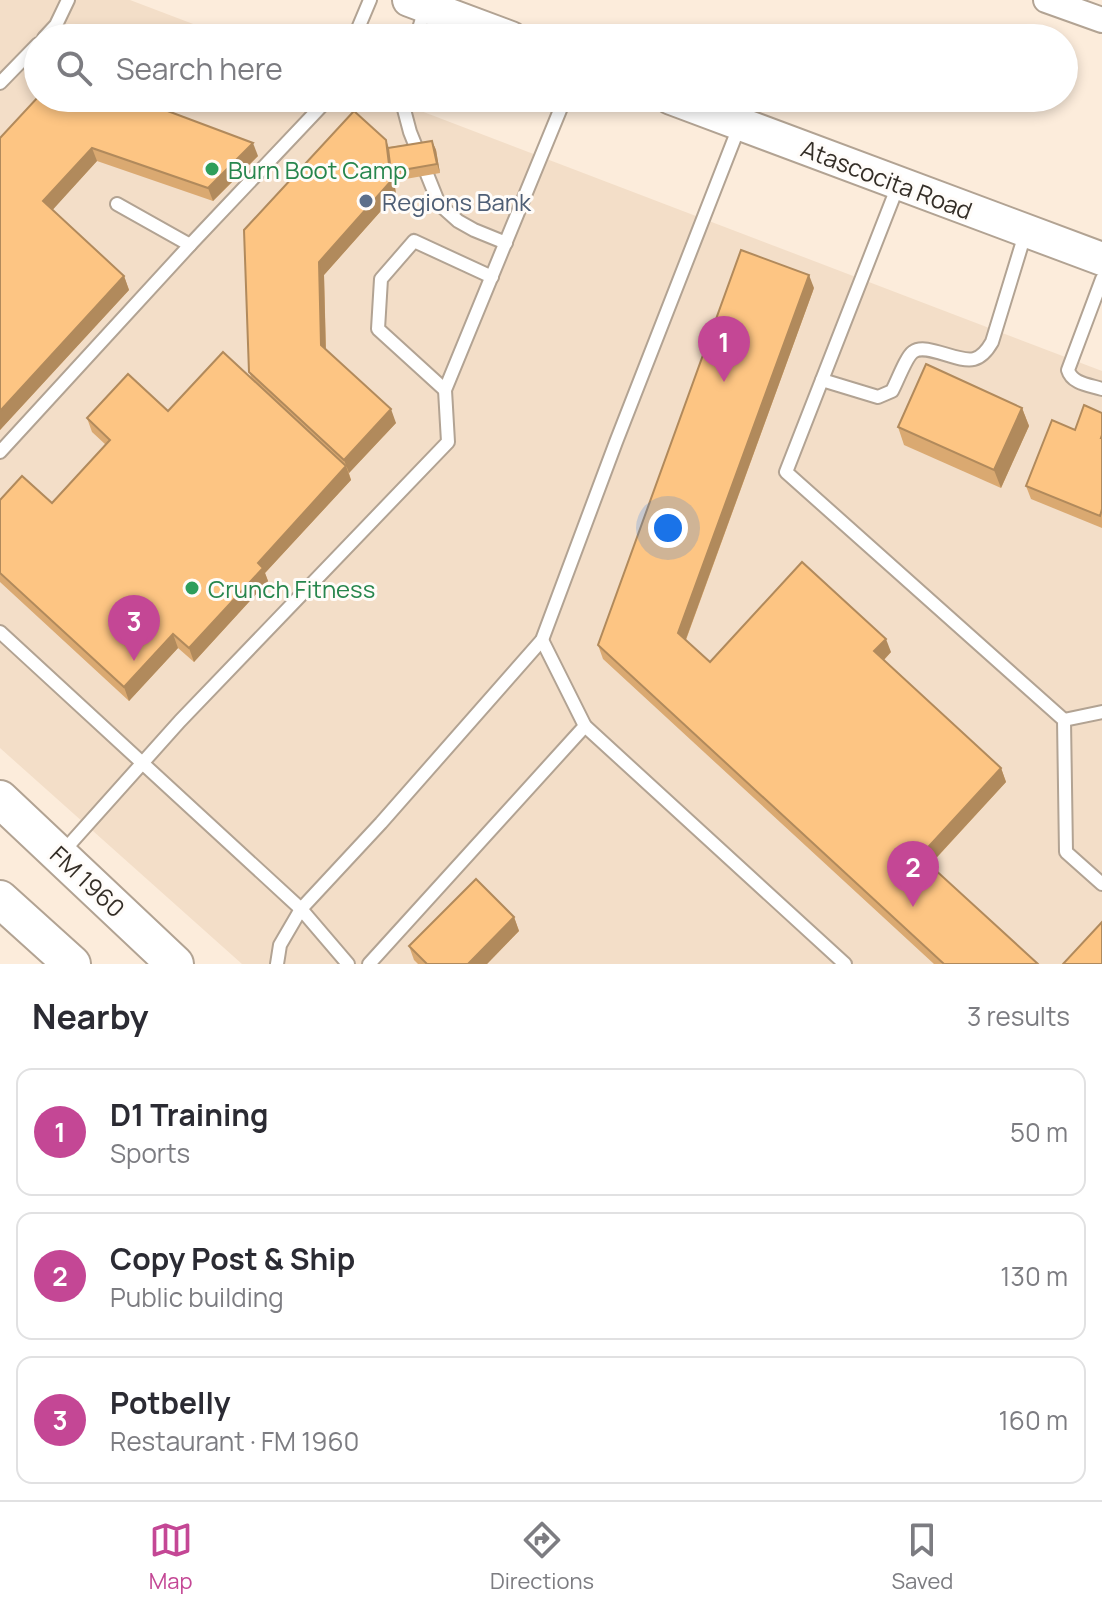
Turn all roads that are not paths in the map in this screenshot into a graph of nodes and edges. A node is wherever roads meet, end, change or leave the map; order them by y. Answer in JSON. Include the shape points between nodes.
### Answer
{"nodes":[{"id":1,"x":68,"y":0,"type":"edge"},
{"id":2,"x":370,"y":0,"type":"edge"},
{"id":3,"x":1046,"y":0,"type":"edge"},
{"id":4,"x":418,"y":3,"type":"edge"},
{"id":5,"x":1102,"y":20,"type":"edge"},
{"id":6,"x":56,"y":24,"type":"edge"},
{"id":7,"x":360,"y":24,"type":"edge"},
{"id":8,"x":417,"y":24,"type":"edge"},
{"id":9,"x":474,"y":24,"type":"edge"},
{"id":10,"x":24,"y":58,"type":"edge"},
{"id":11,"x":0,"y":83,"type":"edge"},
{"id":12,"x":316,"y":112,"type":"edge"},
{"id":13,"x":405,"y":112,"type":"edge"},
{"id":14,"x":559,"y":112,"type":"edge"},
{"id":15,"x":708,"y":112,"type":"edge"},
{"id":16,"x":740,"y":124,"type":"junction"},
{"id":17,"x":899,"y":183,"type":"junction"},
{"id":18,"x":117,"y":204,"type":"dead end"},
{"id":19,"x":1026,"y":231,"type":"junction"},
{"id":20,"x":506,"y":243,"type":"junction"},
{"id":21,"x":190,"y":245,"type":"junction"},
{"id":22,"x":1102,"y":259,"type":"edge"},
{"id":23,"x":492,"y":277,"type":"junction"},
{"id":24,"x":1102,"y":279,"type":"edge"},
{"id":25,"x":822,"y":380,"type":"junction"},
{"id":26,"x":1102,"y":389,"type":"edge"},
{"id":27,"x":445,"y":390,"type":"junction"},
{"id":28,"x":0,"y":452,"type":"edge"},
{"id":29,"x":0,"y":632,"type":"edge"},
{"id":30,"x":542,"y":640,"type":"junction"},
{"id":31,"x":1102,"y":712,"type":"edge"},
{"id":32,"x":1064,"y":720,"type":"junction"},
{"id":33,"x":585,"y":726,"type":"junction"},
{"id":34,"x":142,"y":765,"type":"junction"},
{"id":35,"x":0,"y":799,"type":"edge"},
{"id":36,"x":60,"y":855,"type":"junction"},
{"id":37,"x":1102,"y":884,"type":"edge"},
{"id":38,"x":0,"y":899,"type":"edge"},
{"id":39,"x":301,"y":909,"type":"junction"},
{"id":40,"x":72,"y":964,"type":"edge"},
{"id":41,"x":175,"y":964,"type":"edge"},
{"id":42,"x":277,"y":964,"type":"edge"},
{"id":43,"x":348,"y":964,"type":"edge"},
{"id":44,"x":369,"y":964,"type":"edge"},
{"id":45,"x":845,"y":964,"type":"edge"}],
"edges":[{"from":1,"to":6,"type":"lane"},
{"from":2,"to":7,"type":"lane"},
{"from":3,"to":5,"type":"street"},
{"from":4,"to":8,"type":"lane"},
{"from":4,"to":9,"type":"main road"},
{"from":10,"to":11,"type":"lane"},
{"from":12,"to":21,"type":"lane"},
{"from":13,"to":20,"type":"lane","via":[[439,204],[458,221]]},
{"from":14,"to":20,"type":"lane"},
{"from":15,"to":16,"type":"main road","name":"Atascocita Road"},
{"from":16,"to":17,"type":"main road","name":"Atascocita Road"},
{"from":16,"to":30,"type":"lane"},
{"from":17,"to":19,"type":"main road","name":"Atascocita Road"},
{"from":17,"to":25,"type":"lane"},
{"from":18,"to":21,"type":"lane"},
{"from":19,"to":22,"type":"main road","name":"Atascocita Road"},
{"from":19,"to":25,"type":"lane","via":[[985,353],[974,359],[920,349],[910,353],[892,391],[878,397]]},
{"from":20,"to":23,"type":"lane"},
{"from":21,"to":28,"type":"lane"},
{"from":23,"to":27,"type":"lane"},
{"from":23,"to":27,"type":"lane","via":[[414,241],[381,279],[378,329]]},
{"from":24,"to":26,"type":"lane","via":[[1068,370],[1074,380]]},
{"from":25,"to":32,"type":"lane","via":[[786,472]]},
{"from":27,"to":34,"type":"lane","via":[[448,442]]},
{"from":29,"to":34,"type":"lane"},
{"from":30,"to":33,"type":"lane"},
{"from":30,"to":39,"type":"lane"},
{"from":31,"to":32,"type":"lane"},
{"from":32,"to":37,"type":"lane","via":[[1066,852]]},
{"from":33,"to":44,"type":"lane"},
{"from":33,"to":45,"type":"lane"},
{"from":34,"to":36,"type":"lane"},
{"from":34,"to":39,"type":"lane"},
{"from":35,"to":36,"type":"main road","name":"FM 1960","number":"FM 1960"},
{"from":36,"to":41,"type":"main road","name":"FM 1960","number":"FM 1960"},
{"from":38,"to":40,"type":"main road"},
{"from":39,"to":42,"type":"lane","via":[[280,945]]},
{"from":39,"to":43,"type":"lane"}]}
